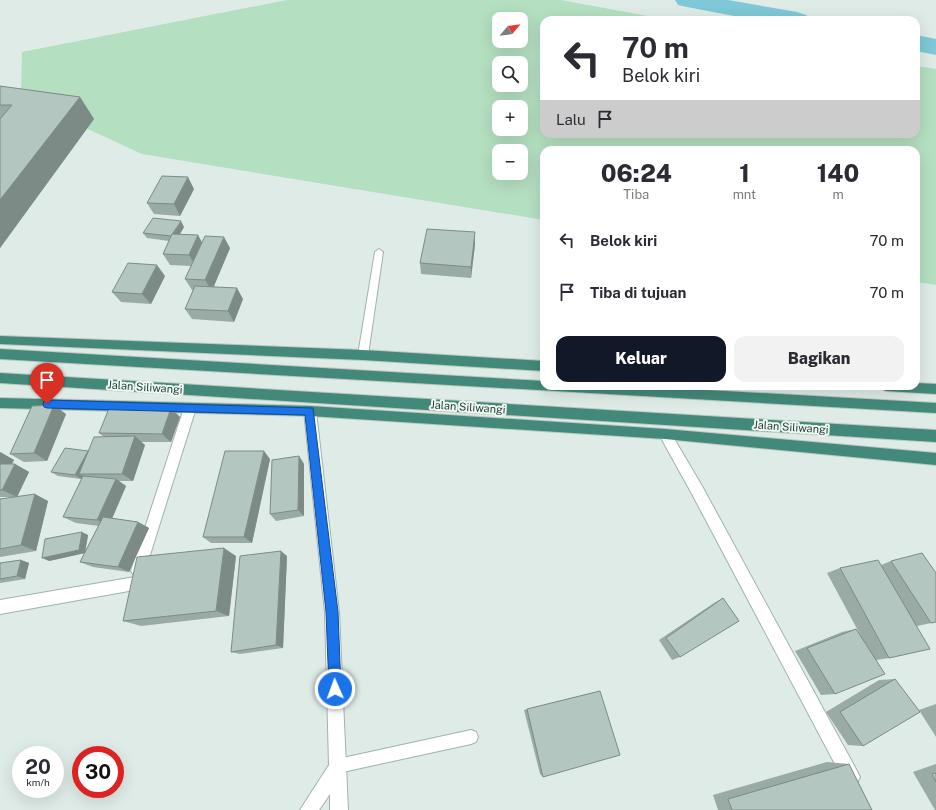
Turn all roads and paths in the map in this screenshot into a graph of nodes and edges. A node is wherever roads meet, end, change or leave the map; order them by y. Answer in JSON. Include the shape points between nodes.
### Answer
{"nodes":[{"id":1,"x":379,"y":252,"type":"dead end"},
{"id":2,"x":0,"y":340,"type":"edge"},
{"id":3,"x":0,"y":354,"type":"edge"},
{"id":4,"x":363,"y":355,"type":"junction"},
{"id":5,"x":540,"y":366,"type":"edge"},
{"id":6,"x":0,"y":378,"type":"edge"},
{"id":7,"x":540,"y":386,"type":"edge"},
{"id":8,"x":920,"y":388,"type":"edge"},
{"id":9,"x":936,"y":389,"type":"edge"},
{"id":10,"x":620,"y":390,"type":"edge"},
{"id":11,"x":0,"y":403,"type":"edge"},
{"id":12,"x":190,"y":408,"type":"junction"},
{"id":13,"x":936,"y":408,"type":"edge"},
{"id":14,"x":310,"y":411,"type":"junction"},
{"id":15,"x":665,"y":434,"type":"junction"},
{"id":16,"x":936,"y":436,"type":"edge"},
{"id":17,"x":936,"y":459,"type":"edge"},
{"id":18,"x":135,"y":584,"type":"junction"},
{"id":19,"x":131,"y":599,"type":"edge"},
{"id":20,"x":0,"y":607,"type":"edge"},
{"id":21,"x":471,"y":737,"type":"dead end"},
{"id":22,"x":338,"y":766,"type":"junction"},
{"id":23,"x":857,"y":789,"type":"edge"},
{"id":24,"x":309,"y":810,"type":"edge"},
{"id":25,"x":339,"y":810,"type":"edge"}],
"edges":[{"from":1,"to":4,"type":"lane"},
{"from":2,"to":4,"type":"highway"},
{"from":3,"to":7,"type":"highway"},
{"from":4,"to":5,"type":"highway"},
{"from":6,"to":16,"type":"highway","name":"Jalan Siliwangi"},
{"from":8,"to":9,"type":"highway"},
{"from":10,"to":13,"type":"highway"},
{"from":11,"to":12,"type":"highway"},
{"from":12,"to":14,"type":"highway"},
{"from":12,"to":18,"type":"street"},
{"from":14,"to":15,"type":"highway"},
{"from":14,"to":22,"type":"street","via":[[332,612]]},
{"from":15,"to":17,"type":"highway"},
{"from":15,"to":23,"type":"street"},
{"from":18,"to":19,"type":"street"},
{"from":18,"to":20,"type":"street"},
{"from":21,"to":22,"type":"lane"},
{"from":22,"to":24,"type":"street"},
{"from":22,"to":25,"type":"street"}]}
